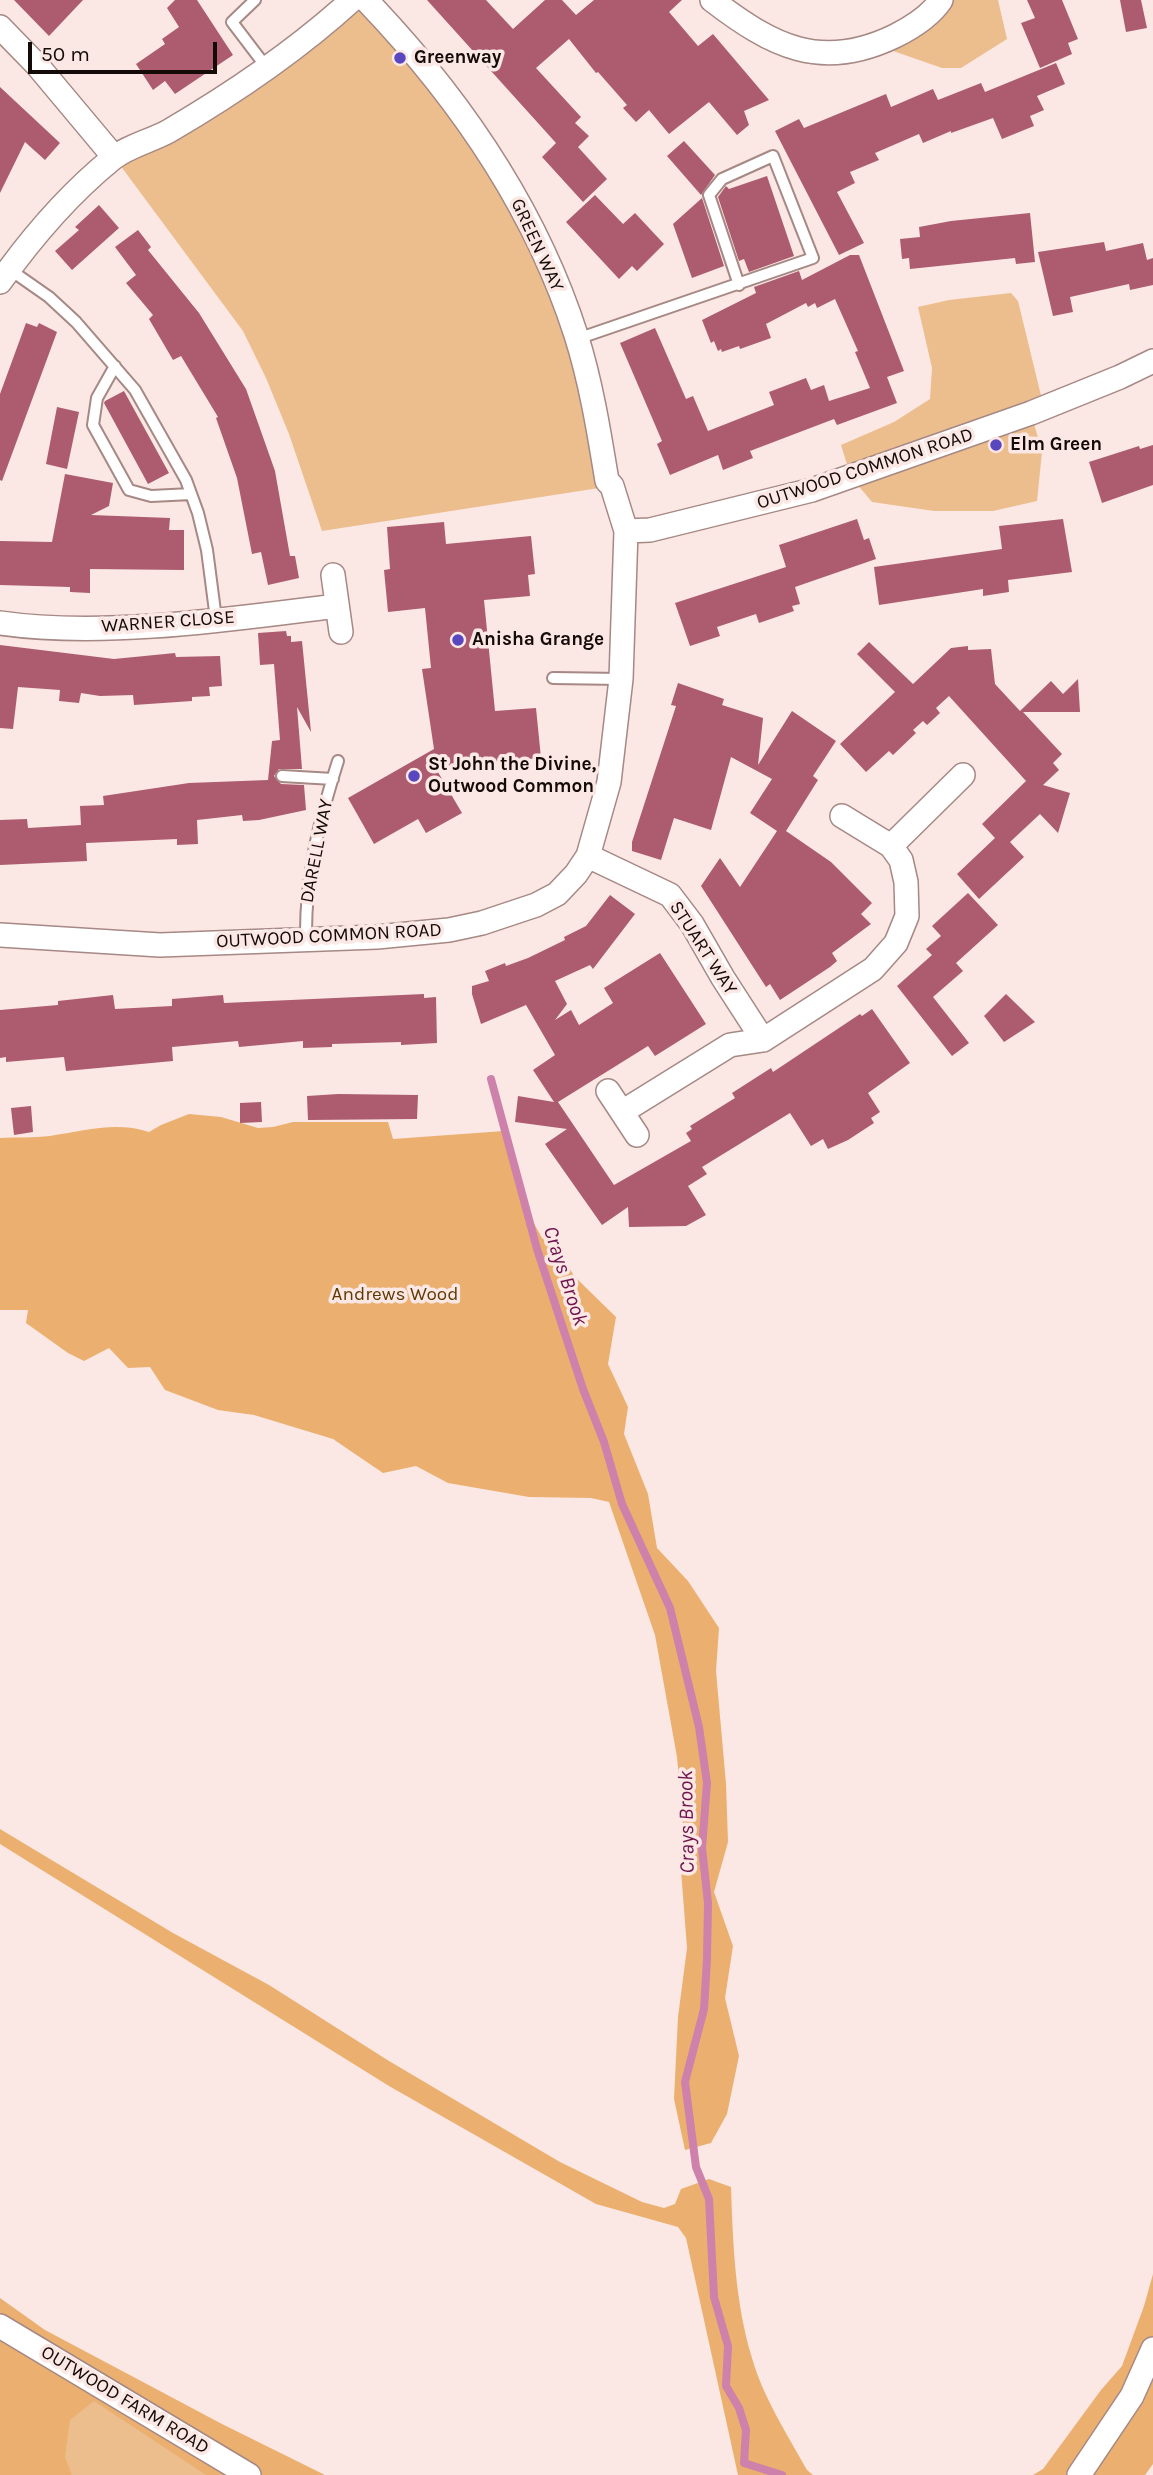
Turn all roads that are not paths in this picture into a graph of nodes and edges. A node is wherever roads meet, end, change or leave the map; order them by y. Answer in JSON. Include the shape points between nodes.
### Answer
{"nodes":[{"id":1,"x":255,"y":0,"type":"edge"},
{"id":2,"x":352,"y":0,"type":"edge"},
{"id":3,"x":366,"y":0,"type":"edge"},
{"id":4,"x":712,"y":0,"type":"edge"},
{"id":5,"x":941,"y":0,"type":"edge"},
{"id":6,"x":0,"y":27,"type":"edge"},
{"id":7,"x":267,"y":68,"type":"junction"},
{"id":8,"x":114,"y":157,"type":"junction"},
{"id":9,"x":4,"y":276,"type":"edge"},
{"id":10,"x":739,"y":285,"type":"junction"},
{"id":11,"x":577,"y":339,"type":"junction"},
{"id":12,"x":1153,"y":361,"type":"edge"},
{"id":13,"x":116,"y":366,"type":"junction"},
{"id":14,"x":191,"y":494,"type":"junction"},
{"id":15,"x":626,"y":531,"type":"junction"},
{"id":16,"x":333,"y":575,"type":"dead end"},
{"id":17,"x":336,"y":606,"type":"junction"},
{"id":18,"x":216,"y":620,"type":"junction"},
{"id":19,"x":0,"y":623,"type":"edge"},
{"id":20,"x":341,"y":632,"type":"dead end"},
{"id":21,"x":553,"y":678,"type":"dead end"},
{"id":22,"x":621,"y":679,"type":"junction"},
{"id":23,"x":338,"y":761,"type":"dead end"},
{"id":24,"x":963,"y":775,"type":"dead end"},
{"id":25,"x":282,"y":776,"type":"dead end"},
{"id":26,"x":332,"y":779,"type":"junction"},
{"id":27,"x":842,"y":816,"type":"dead end"},
{"id":28,"x":891,"y":846,"type":"junction"},
{"id":29,"x":588,"y":856,"type":"junction"},
{"id":30,"x":0,"y":934,"type":"edge"},
{"id":31,"x":306,"y":942,"type":"junction"},
{"id":32,"x":763,"y":1040,"type":"junction"},
{"id":33,"x":608,"y":1091,"type":"dead end"},
{"id":34,"x":622,"y":1112,"type":"junction"},
{"id":35,"x":637,"y":1135,"type":"dead end"},
{"id":36,"x":0,"y":2326,"type":"edge"},
{"id":37,"x":1153,"y":2349,"type":"edge"},
{"id":38,"x":249,"y":2475,"type":"edge"},
{"id":39,"x":1079,"y":2475,"type":"edge"}],
"edges":[{"from":1,"to":7,"type":"lane","via":[[232,22]]},
{"from":2,"to":7,"type":"street"},
{"from":3,"to":11,"type":"street","name":"GREEN WAY","via":[[423,62],[501,170],[541,247]]},
{"from":4,"to":5,"type":"street","via":[[778,43],[808,53],[840,53],[876,45],[906,31]]},
{"from":6,"to":8,"type":"street"},
{"from":7,"to":8,"type":"street","via":[[167,132]]},
{"from":8,"to":9,"type":"street","via":[[36,234]]},
{"from":9,"to":13,"type":"lane","via":[[49,298]]},
{"from":10,"to":10,"type":"lane","via":[[813,258],[773,156],[722,179],[709,195]]},
{"from":10,"to":11,"type":"lane"},
{"from":11,"to":15,"type":"street","name":"GREEN WAY","via":[[607,481]]},
{"from":12,"to":15,"type":"street","name":"OUTWOOD COMMON ROAD","via":[[1031,413],[811,490],[650,530]]},
{"from":13,"to":14,"type":"lane","via":[[135,390]]},
{"from":13,"to":14,"type":"lane","via":[[97,398],[93,425],[129,490],[151,496]]},
{"from":14,"to":18,"type":"lane","via":[[207,550]]},
{"from":15,"to":22,"type":"street","name":"OUTWOOD COMMON ROAD"},
{"from":16,"to":17,"type":"street"},
{"from":17,"to":18,"type":"street","name":"WARNER CLOSE"},
{"from":17,"to":20,"type":"street"},
{"from":18,"to":19,"type":"street","name":"WARNER CLOSE","via":[[78,627]]},
{"from":21,"to":22,"type":"lane"},
{"from":22,"to":29,"type":"street","name":"OUTWOOD COMMON ROAD","via":[[609,782]]},
{"from":23,"to":26,"type":"lane","name":"DARELL WAY"},
{"from":24,"to":28,"type":"street"},
{"from":25,"to":26,"type":"lane"},
{"from":26,"to":31,"type":"lane","name":"DARELL WAY","via":[[306,898]]},
{"from":27,"to":28,"type":"street"},
{"from":28,"to":32,"type":"street","via":[[901,860],[906,882],[907,916],[896,943],[873,969]]},
{"from":29,"to":31,"type":"street","name":"OUTWOOD COMMON ROAD","via":[[557,894],[512,914],[449,930]]},
{"from":29,"to":32,"type":"street","name":"STUART WAY","via":[[670,895]]},
{"from":30,"to":31,"type":"street","name":"OUTWOOD COMMON ROAD","via":[[160,945]]},
{"from":32,"to":34,"type":"street","via":[[730,1045]]},
{"from":33,"to":34,"type":"street"},
{"from":34,"to":35,"type":"street"},
{"from":36,"to":38,"type":"street","name":"OUTWOOD FARM ROAD"},
{"from":37,"to":39,"type":"street","via":[[1132,2396]]}]}
